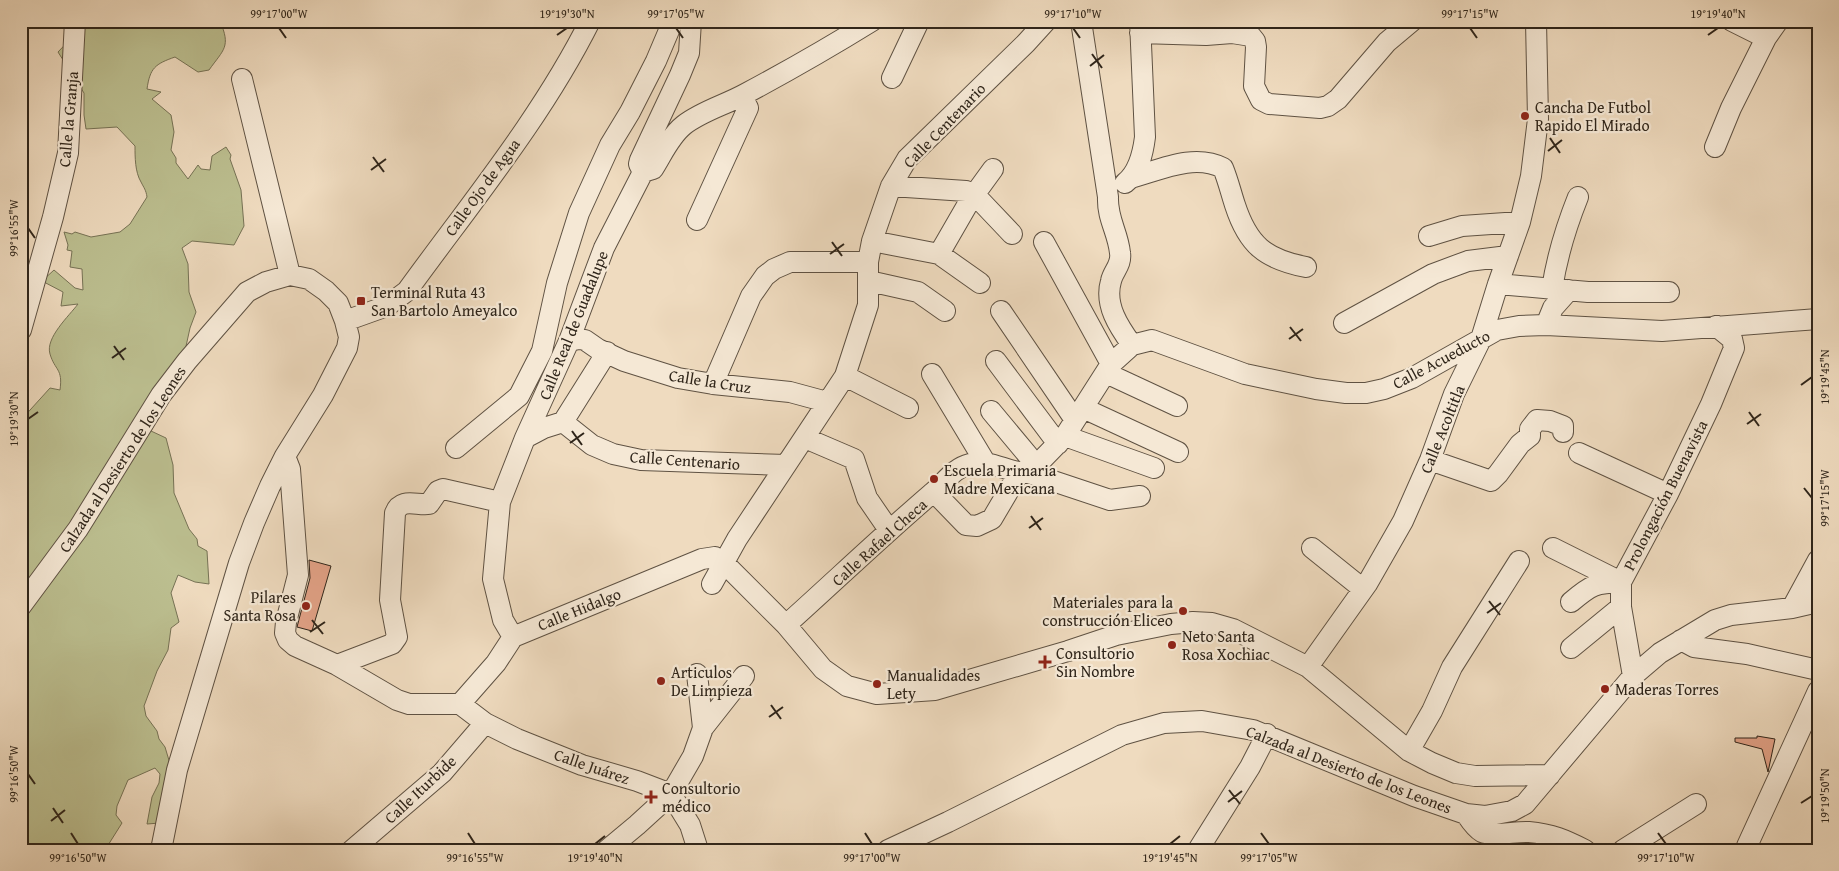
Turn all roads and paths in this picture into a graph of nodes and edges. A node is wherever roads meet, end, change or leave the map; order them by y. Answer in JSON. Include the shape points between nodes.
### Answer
{"nodes":[{"id":1,"x":75,"y":21,"type":"edge"},
{"id":2,"x":590,"y":21,"type":"edge"},
{"id":3,"x":673,"y":21,"type":"edge"},
{"id":4,"x":691,"y":21,"type":"edge"},
{"id":5,"x":872,"y":21,"type":"edge"},
{"id":6,"x":919,"y":21,"type":"edge"},
{"id":7,"x":1046,"y":21,"type":"edge"},
{"id":8,"x":1080,"y":21,"type":"edge"},
{"id":9,"x":1412,"y":21,"type":"edge"},
{"id":10,"x":1536,"y":21,"type":"edge"},
{"id":11,"x":1732,"y":21,"type":"edge"},
{"id":12,"x":1778,"y":21,"type":"edge"},
{"id":13,"x":1140,"y":27,"type":"edge"},
{"id":14,"x":1236,"y":27,"type":"edge"},
{"id":15,"x":1766,"y":38,"type":"junction"},
{"id":16,"x":242,"y":78,"type":"dead end"},
{"id":17,"x":892,"y":78,"type":"dead end"},
{"id":18,"x":737,"y":98,"type":"junction"},
{"id":19,"x":1715,"y":147,"type":"dead end"},
{"id":20,"x":993,"y":169,"type":"dead end"},
{"id":21,"x":643,"y":172,"type":"junction"},
{"id":22,"x":1131,"y":178,"type":"junction"},
{"id":23,"x":891,"y":186,"type":"junction"},
{"id":24,"x":975,"y":195,"type":"junction"},
{"id":25,"x":1108,"y":197,"type":"junction"},
{"id":26,"x":1578,"y":197,"type":"dead end"},
{"id":27,"x":697,"y":220,"type":"dead end"},
{"id":28,"x":1520,"y":222,"type":"junction"},
{"id":29,"x":1012,"y":234,"type":"dead end"},
{"id":30,"x":1429,"y":236,"type":"dead end"},
{"id":31,"x":872,"y":241,"type":"junction"},
{"id":32,"x":1044,"y":242,"type":"dead end"},
{"id":33,"x":939,"y":254,"type":"junction"},
{"id":34,"x":1508,"y":256,"type":"junction"},
{"id":35,"x":1306,"y":267,"type":"dead end"},
{"id":36,"x":868,"y":271,"type":"junction"},
{"id":37,"x":290,"y":275,"type":"junction"},
{"id":38,"x":980,"y":282,"type":"dead end"},
{"id":39,"x":1498,"y":284,"type":"junction"},
{"id":40,"x":1561,"y":289,"type":"junction"},
{"id":41,"x":1669,"y":292,"type":"dead end"},
{"id":42,"x":1002,"y":310,"type":"dead end"},
{"id":43,"x":945,"y":311,"type":"dead end"},
{"id":44,"x":1818,"y":319,"type":"edge"},
{"id":45,"x":345,"y":321,"type":"junction"},
{"id":46,"x":1344,"y":323,"type":"dead end"},
{"id":47,"x":1546,"y":325,"type":"junction"},
{"id":48,"x":1716,"y":326,"type":"junction"},
{"id":49,"x":21,"y":330,"type":"edge"},
{"id":50,"x":1481,"y":339,"type":"junction"},
{"id":51,"x":570,"y":341,"type":"junction"},
{"id":52,"x":1132,"y":345,"type":"junction"},
{"id":53,"x":607,"y":352,"type":"junction"},
{"id":54,"x":996,"y":361,"type":"dead end"},
{"id":55,"x":1108,"y":369,"type":"junction"},
{"id":56,"x":932,"y":374,"type":"dead end"},
{"id":57,"x":845,"y":376,"type":"junction"},
{"id":58,"x":713,"y":384,"type":"junction"},
{"id":59,"x":827,"y":402,"type":"junction"},
{"id":60,"x":1177,"y":406,"type":"dead end"},
{"id":61,"x":908,"y":408,"type":"dead end"},
{"id":62,"x":991,"y":411,"type":"dead end"},
{"id":63,"x":563,"y":422,"type":"junction"},
{"id":64,"x":1070,"y":427,"type":"junction"},
{"id":65,"x":1563,"y":432,"type":"dead end"},
{"id":66,"x":525,"y":438,"type":"junction"},
{"id":67,"x":805,"y":438,"type":"junction"},
{"id":68,"x":456,"y":448,"type":"dead end"},
{"id":69,"x":1178,"y":452,"type":"dead end"},
{"id":70,"x":1579,"y":453,"type":"dead end"},
{"id":71,"x":285,"y":456,"type":"junction"},
{"id":72,"x":1430,"y":460,"type":"junction"},
{"id":73,"x":985,"y":462,"type":"junction"},
{"id":74,"x":786,"y":465,"type":"junction"},
{"id":75,"x":1154,"y":468,"type":"dead end"},
{"id":76,"x":1028,"y":470,"type":"junction"},
{"id":77,"x":934,"y":492,"type":"junction"},
{"id":78,"x":1668,"y":494,"type":"junction"},
{"id":79,"x":1140,"y":496,"type":"dead end"},
{"id":80,"x":500,"y":502,"type":"junction"},
{"id":81,"x":889,"y":530,"type":"junction"},
{"id":82,"x":1312,"y":548,"type":"dead end"},
{"id":83,"x":1553,"y":548,"type":"dead end"},
{"id":84,"x":1818,"y":560,"type":"edge"},
{"id":85,"x":1519,"y":561,"type":"dead end"},
{"id":86,"x":725,"y":564,"type":"junction"},
{"id":87,"x":1621,"y":582,"type":"junction"},
{"id":88,"x":712,"y":584,"type":"dead end"},
{"id":89,"x":1363,"y":589,"type":"junction"},
{"id":90,"x":1571,"y":602,"type":"dead end"},
{"id":91,"x":1818,"y":602,"type":"edge"},
{"id":92,"x":21,"y":606,"type":"edge"},
{"id":93,"x":1622,"y":607,"type":"junction"},
{"id":94,"x":1792,"y":608,"type":"junction"},
{"id":95,"x":786,"y":625,"type":"junction"},
{"id":96,"x":513,"y":637,"type":"junction"},
{"id":97,"x":1681,"y":640,"type":"junction"},
{"id":98,"x":1572,"y":648,"type":"dead end"},
{"id":99,"x":337,"y":665,"type":"junction"},
{"id":100,"x":1308,"y":667,"type":"junction"},
{"id":101,"x":1818,"y":670,"type":"edge"},
{"id":102,"x":698,"y":674,"type":"dead end"},
{"id":103,"x":744,"y":676,"type":"dead end"},
{"id":104,"x":1633,"y":676,"type":"junction"},
{"id":105,"x":1818,"y":691,"type":"edge"},
{"id":106,"x":460,"y":704,"type":"junction"},
{"id":107,"x":484,"y":723,"type":"junction"},
{"id":108,"x":703,"y":728,"type":"junction"},
{"id":109,"x":1267,"y":734,"type":"junction"},
{"id":110,"x":1409,"y":751,"type":"junction"},
{"id":111,"x":1550,"y":775,"type":"junction"},
{"id":112,"x":671,"y":794,"type":"junction"},
{"id":113,"x":1696,"y":804,"type":"dead end"},
{"id":114,"x":1466,"y":814,"type":"junction"},
{"id":115,"x":1746,"y":846,"type":"dead end"},
{"id":116,"x":161,"y":850,"type":"edge"},
{"id":117,"x":352,"y":850,"type":"edge"},
{"id":118,"x":607,"y":850,"type":"edge"},
{"id":119,"x":698,"y":850,"type":"edge"},
{"id":120,"x":888,"y":850,"type":"edge"},
{"id":121,"x":1198,"y":850,"type":"edge"},
{"id":122,"x":1585,"y":850,"type":"edge"},
{"id":123,"x":1623,"y":850,"type":"edge"}],
"edges":[{"from":1,"to":49,"type":"street","name":"Calle la Granja","via":[[68,153],[54,217]]},
{"from":2,"to":45,"type":"street","name":"Calle Ojo de Agua","via":[[571,58],[513,145],[407,290],[387,306]]},
{"from":3,"to":68,"type":"street","via":[[656,61],[578,213],[542,351],[519,396]]},
{"from":4,"to":21,"type":"street","name":"Calle Real de Guadalupe","via":[[689,53],[640,160]]},
{"from":5,"to":18,"type":"street"},
{"from":6,"to":17,"type":"street"},
{"from":7,"to":23,"type":"street","name":"Calle Centenario","via":[[907,159]]},
{"from":8,"to":25,"type":"street"},
{"from":9,"to":14,"type":"street","via":[[1387,42],[1338,98],[1320,108],[1268,104],[1261,100],[1254,86],[1256,47],[1253,38]]},
{"from":10,"to":28,"type":"street","name":"Calle Acoltitla","via":[[1538,119],[1531,176]]},
{"from":11,"to":15,"type":"street"},
{"from":12,"to":15,"type":"street"},
{"from":13,"to":14,"type":"street","via":[[1206,35]]},
{"from":13,"to":22,"type":"street","via":[[1145,137],[1142,156]]},
{"from":15,"to":19,"type":"street"},
{"from":16,"to":37,"type":"street"},
{"from":18,"to":21,"type":"street","via":[[700,113],[682,127],[653,169]]},
{"from":18,"to":27,"type":"street","via":[[748,108]]},
{"from":20,"to":24,"type":"street"},
{"from":21,"to":51,"type":"street","name":"Calle Real de Guadalupe","via":[[604,248]]},
{"from":22,"to":25,"type":"street"},
{"from":22,"to":35,"type":"street","via":[[1184,163],[1214,163],[1223,168],[1244,229],[1253,243],[1270,255]]},
{"from":23,"to":24,"type":"street","via":[[966,191]]},
{"from":23,"to":31,"type":"street","name":"Calle Centenario"},
{"from":24,"to":29,"type":"street"},
{"from":24,"to":33,"type":"street"},
{"from":25,"to":52,"type":"street","via":[[1108,210],[1120,253],[1120,264],[1111,282],[1112,311]]},
{"from":26,"to":40,"type":"street","via":[[1556,260]]},
{"from":28,"to":30,"type":"street","via":[[1462,226]]},
{"from":28,"to":34,"type":"street","name":"Calle Acoltitla"},
{"from":31,"to":33,"type":"street"},
{"from":31,"to":36,"type":"street","name":"Calle Centenario"},
{"from":32,"to":55,"type":"street"},
{"from":33,"to":38,"type":"street"},
{"from":34,"to":39,"type":"street","name":"Calle Acoltitla"},
{"from":34,"to":46,"type":"street","via":[[1468,261],[1433,274]]},
{"from":36,"to":43,"type":"street","via":[[918,292]]},
{"from":36,"to":57,"type":"street","name":"Calle Centenario","via":[[868,306]]},
{"from":36,"to":58,"type":"street","via":[[790,262],[774,269],[751,296]]},
{"from":37,"to":45,"type":"street","via":[[309,279],[326,291],[338,303]]},
{"from":37,"to":92,"type":"street","name":"Calzada al Desierto de los Leones","via":[[247,292],[186,360],[78,529]]},
{"from":39,"to":40,"type":"street"},
{"from":39,"to":50,"type":"street","name":"Calle Acoltitla"},
{"from":40,"to":41,"type":"street","via":[[1609,293]]},
{"from":40,"to":47,"type":"street"},
{"from":42,"to":64,"type":"street"},
{"from":44,"to":48,"type":"street","name":"Calle Acueducto"},
{"from":45,"to":71,"type":"street","via":[[349,337],[347,348],[323,395]]},
{"from":47,"to":48,"type":"street","name":"Calle Acueducto","via":[[1662,331]]},
{"from":47,"to":50,"type":"street","name":"Calle Acueducto","via":[[1497,330]]},
{"from":48,"to":78,"type":"street","name":"Prolongación Buenavista","via":[[1732,339],[1734,348]]},
{"from":50,"to":52,"type":"street","name":"Calle Acueducto","via":[[1412,378],[1384,389],[1346,393],[1245,374],[1152,340]]},
{"from":50,"to":72,"type":"street","name":"Calle Acoltitla","via":[[1454,394]]},
{"from":51,"to":53,"type":"street","name":"Calle la Cruz","via":[[585,340]]},
{"from":51,"to":66,"type":"street","name":"Calle Real de Guadalupe"},
{"from":52,"to":55,"type":"street"},
{"from":53,"to":58,"type":"street","name":"Calle la Cruz","via":[[678,378]]},
{"from":53,"to":63,"type":"street"},
{"from":54,"to":64,"type":"street"},
{"from":55,"to":60,"type":"street"},
{"from":55,"to":64,"type":"street"},
{"from":56,"to":73,"type":"street"},
{"from":57,"to":59,"type":"street","name":"Calle Centenario"},
{"from":57,"to":61,"type":"street"},
{"from":58,"to":59,"type":"street","name":"Calle la Cruz","via":[[790,392]]},
{"from":59,"to":67,"type":"street","name":"Calle Centenario"},
{"from":62,"to":76,"type":"street"},
{"from":63,"to":66,"type":"street"},
{"from":63,"to":74,"type":"street","name":"Calle Centenario","via":[[592,446],[641,460]]},
{"from":64,"to":69,"type":"street"},
{"from":64,"to":75,"type":"street"},
{"from":64,"to":76,"type":"street"},
{"from":65,"to":72,"type":"street","via":[[1563,426],[1537,420],[1530,429],[1530,436],[1491,481]]},
{"from":66,"to":80,"type":"street","name":"Calle Real de Guadalupe"},
{"from":67,"to":74,"type":"street","name":"Calle Centenario"},
{"from":67,"to":81,"type":"street","via":[[854,459],[867,498]]},
{"from":70,"to":78,"type":"street"},
{"from":71,"to":99,"type":"street","via":[[290,469],[298,575],[285,633],[294,646]]},
{"from":71,"to":116,"type":"street","via":[[240,563],[177,770]]},
{"from":72,"to":89,"type":"street","name":"Calle Acoltitla","via":[[1403,521]]},
{"from":73,"to":76,"type":"street"},
{"from":73,"to":77,"type":"street","name":"Calle Rafael Checa","via":[[956,469]]},
{"from":74,"to":86,"type":"street","name":"Calle Centenario","via":[[737,539]]},
{"from":76,"to":77,"type":"street","via":[[992,519],[977,526],[966,525]]},
{"from":76,"to":79,"type":"street","via":[[1110,500]]},
{"from":77,"to":81,"type":"street","name":"Calle Rafael Checa"},
{"from":78,"to":87,"type":"street","name":"Prolongación Buenavista"},
{"from":80,"to":96,"type":"street","name":"Calle Real de Guadalupe","via":[[493,579],[503,620]]},
{"from":80,"to":99,"type":"street","via":[[443,489],[429,504],[402,504],[395,513],[390,600],[397,637],[392,644]]},
{"from":81,"to":95,"type":"street","name":"Calle Rafael Checa"},
{"from":82,"to":89,"type":"street"},
{"from":83,"to":87,"type":"street"},
{"from":84,"to":94,"type":"street"},
{"from":85,"to":110,"type":"street","via":[[1452,667]]},
{"from":86,"to":88,"type":"street","name":"Calle Centenario"},
{"from":86,"to":95,"type":"street"},
{"from":86,"to":96,"type":"street","name":"Calle Hidalgo","via":[[714,558],[702,559]]},
{"from":87,"to":90,"type":"street","via":[[1598,583]]},
{"from":87,"to":93,"type":"street","name":"Prolongación Buenavista"},
{"from":89,"to":100,"type":"street","name":"Calle Acoltitla"},
{"from":91,"to":94,"type":"street","name":"Calzada al Desierto de los Leones"},
{"from":93,"to":98,"type":"street"},
{"from":93,"to":104,"type":"street","name":"Prolongación Buenavista"},
{"from":94,"to":97,"type":"street","name":"Calzada al Desierto de los Leones","via":[[1731,615],[1715,620]]},
{"from":95,"to":100,"type":"street","via":[[823,669],[846,686],[876,694],[934,690],[1116,635],[1193,622],[1233,629]]},
{"from":96,"to":106,"type":"street","via":[[496,663]]},
{"from":97,"to":101,"type":"street","via":[[1694,646]]},
{"from":97,"to":104,"type":"street","name":"Calzada al Desierto de los Leones"},
{"from":99,"to":106,"type":"street","via":[[409,704]]},
{"from":100,"to":110,"type":"street"},
{"from":102,"to":108,"type":"street"},
{"from":103,"to":108,"type":"street"},
{"from":104,"to":111,"type":"street","name":"Calzada al Desierto de los Leones"},
{"from":105,"to":115,"type":"street"},
{"from":106,"to":107,"type":"street","name":"Calle Juárez"},
{"from":107,"to":112,"type":"street","name":"Calle Juárez","via":[[582,765]]},
{"from":107,"to":117,"type":"street","name":"Calle Iturbide","via":[[442,773]]},
{"from":108,"to":112,"type":"street","via":[[693,756]]},
{"from":109,"to":114,"type":"street","name":"Calzada al Desierto de los Leones","via":[[1414,796]]},
{"from":109,"to":120,"type":"street","name":"Calzada al Desierto de los Leones","via":[[1202,721],[1164,723],[1122,735]]},
{"from":109,"to":121,"type":"street"},
{"from":110,"to":111,"type":"street","via":[[1456,773],[1475,776]]},
{"from":111,"to":114,"type":"street","name":"Calzada al Desierto de los Leones","via":[[1520,808],[1485,816]]},
{"from":112,"to":118,"type":"street"},
{"from":112,"to":119,"type":"street","via":[[690,826]]},
{"from":113,"to":123,"type":"street"},
{"from":114,"to":122,"type":"street","via":[[1483,832],[1527,831],[1556,836]]}]}
